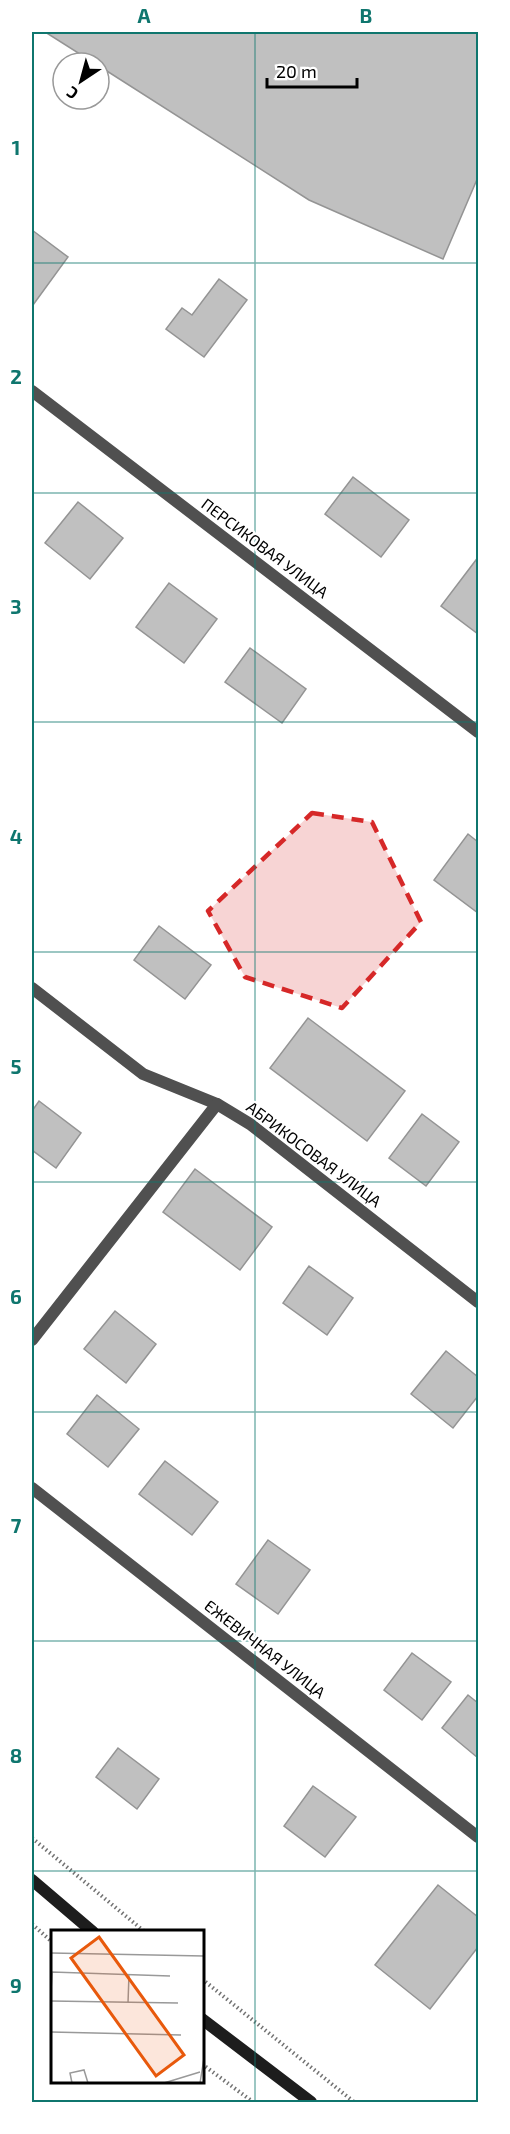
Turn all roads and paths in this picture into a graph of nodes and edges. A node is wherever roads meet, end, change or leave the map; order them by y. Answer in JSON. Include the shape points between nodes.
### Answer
{"nodes":[{"id":1,"x":32,"y":391,"type":"edge"},
{"id":2,"x":478,"y":732,"type":"edge"},
{"id":3,"x":32,"y":988,"type":"edge"},
{"id":4,"x":217,"y":1104,"type":"junction"},
{"id":5,"x":478,"y":1302,"type":"edge"},
{"id":6,"x":32,"y":1340,"type":"edge"},
{"id":7,"x":32,"y":1488,"type":"edge"},
{"id":8,"x":478,"y":1837,"type":"edge"},
{"id":9,"x":32,"y":1838,"type":"edge"},
{"id":10,"x":32,"y":1880,"type":"edge"},
{"id":11,"x":32,"y":1924,"type":"edge"},
{"id":12,"x":91,"y":1930,"type":"edge"},
{"id":13,"x":142,"y":1930,"type":"edge"},
{"id":14,"x":51,"y":1941,"type":"edge"},
{"id":15,"x":204,"y":1981,"type":"edge"},
{"id":16,"x":204,"y":2021,"type":"edge"},
{"id":17,"x":204,"y":2066,"type":"edge"},
{"id":18,"x":253,"y":2103,"type":"edge"},
{"id":19,"x":311,"y":2103,"type":"edge"},
{"id":20,"x":354,"y":2103,"type":"edge"}],
"edges":[{"from":1,"to":2,"type":"street","name":"ПЕРСИКОВАЯ УЛИЦА"},
{"from":3,"to":4,"type":"street","name":"АБРИКОСОВАЯ УЛИЦА","via":[[143,1074]]},
{"from":4,"to":5,"type":"street","name":"АБРИКОСОВАЯ УЛИЦА","via":[[250,1124]]},
{"from":4,"to":6,"type":"street"},
{"from":7,"to":8,"type":"street","name":"ЕЖЕВИЧНАЯ УЛИЦА"},
{"from":9,"to":13,"type":"path"},
{"from":10,"to":12,"type":"street"},
{"from":11,"to":14,"type":"path"},
{"from":15,"to":20,"type":"path"},
{"from":16,"to":19,"type":"street"},
{"from":17,"to":18,"type":"path"}]}
